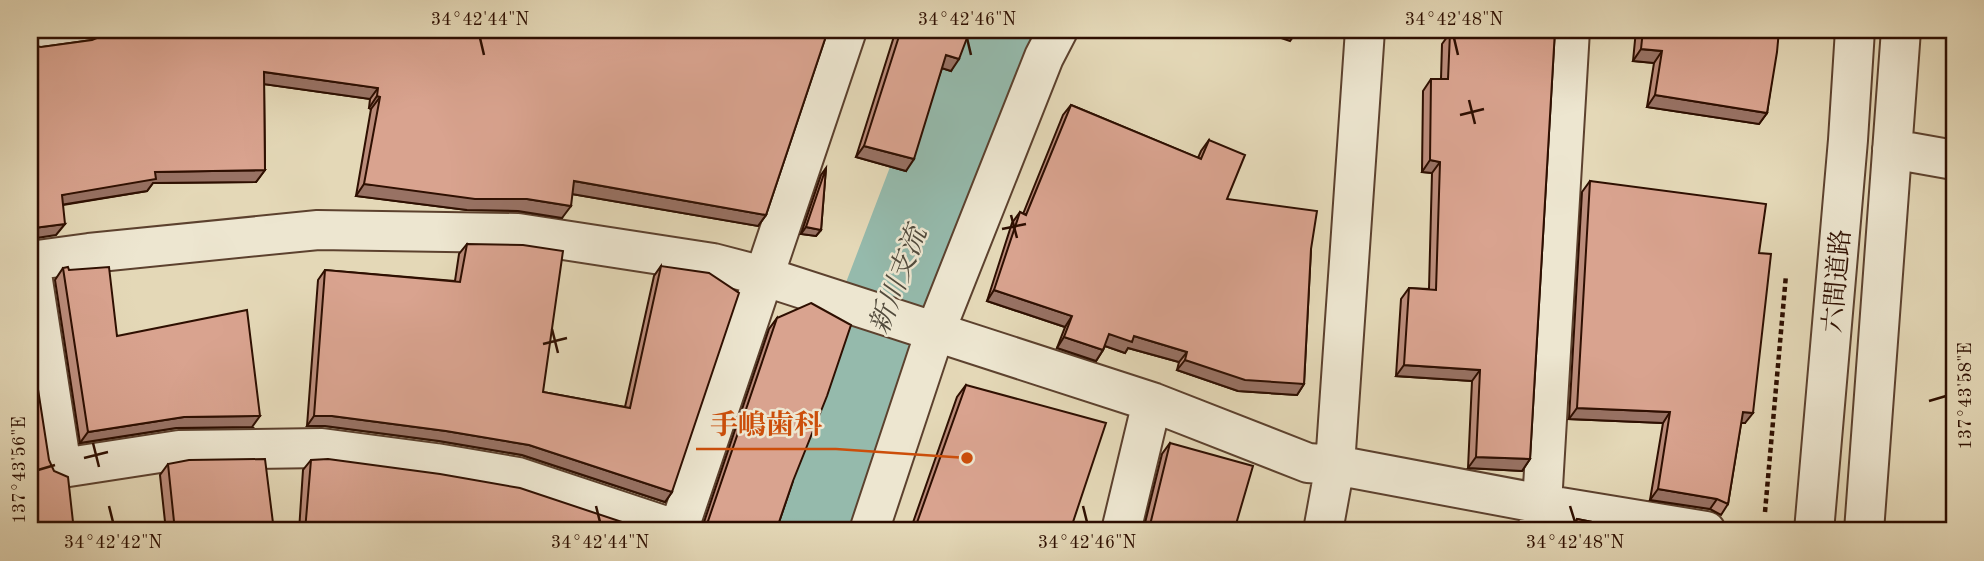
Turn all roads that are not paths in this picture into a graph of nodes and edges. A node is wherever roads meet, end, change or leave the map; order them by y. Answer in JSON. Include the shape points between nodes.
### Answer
{"nodes":[{"id":1,"x":80,"y":30,"type":"edge"},
{"id":2,"x":847,"y":30,"type":"edge"},
{"id":3,"x":1058,"y":30,"type":"edge"},
{"id":4,"x":1365,"y":30,"type":"edge"},
{"id":5,"x":1570,"y":30,"type":"edge"},
{"id":6,"x":1856,"y":30,"type":"edge"},
{"id":7,"x":1901,"y":30,"type":"edge"},
{"id":8,"x":30,"y":37,"type":"edge"},
{"id":9,"x":1892,"y":149,"type":"junction"},
{"id":10,"x":1954,"y":160,"type":"edge"},
{"id":11,"x":30,"y":261,"type":"edge"},
{"id":12,"x":763,"y":276,"type":"junction"},
{"id":13,"x":935,"y":332,"type":"junction"},
{"id":14,"x":1152,"y":402,"type":"junction"},
{"id":15,"x":1335,"y":465,"type":"junction"},
{"id":16,"x":1539,"y":518,"type":"edge"},
{"id":17,"x":678,"y":531,"type":"edge"},
{"id":18,"x":869,"y":531,"type":"edge"},
{"id":19,"x":1121,"y":531,"type":"edge"},
{"id":20,"x":1323,"y":531,"type":"edge"},
{"id":21,"x":1706,"y":531,"type":"edge"},
{"id":22,"x":1814,"y":531,"type":"edge"},
{"id":23,"x":1864,"y":531,"type":"edge"}],
"edges":[{"from":1,"to":8,"type":"street"},
{"from":2,"to":12,"type":"street"},
{"from":3,"to":13,"type":"street"},
{"from":4,"to":15,"type":"street"},
{"from":5,"to":16,"type":"street"},
{"from":6,"to":22,"type":"street","name":"六間道路"},
{"from":7,"to":9,"type":"street","name":"六間道路"},
{"from":9,"to":10,"type":"street"},
{"from":9,"to":23,"type":"street","name":"六間道路"},
{"from":11,"to":12,"type":"street","via":[[318,230],[518,233],[713,263]]},
{"from":11,"to":17,"type":"street","via":[[62,468],[179,450],[322,448],[518,477]]},
{"from":12,"to":13,"type":"street"},
{"from":12,"to":17,"type":"street"},
{"from":13,"to":14,"type":"street"},
{"from":13,"to":18,"type":"street"},
{"from":14,"to":15,"type":"street","via":[[1308,463]]},
{"from":14,"to":19,"type":"street"},
{"from":15,"to":16,"type":"street"},
{"from":15,"to":20,"type":"street"},
{"from":16,"to":21,"type":"street"}]}
